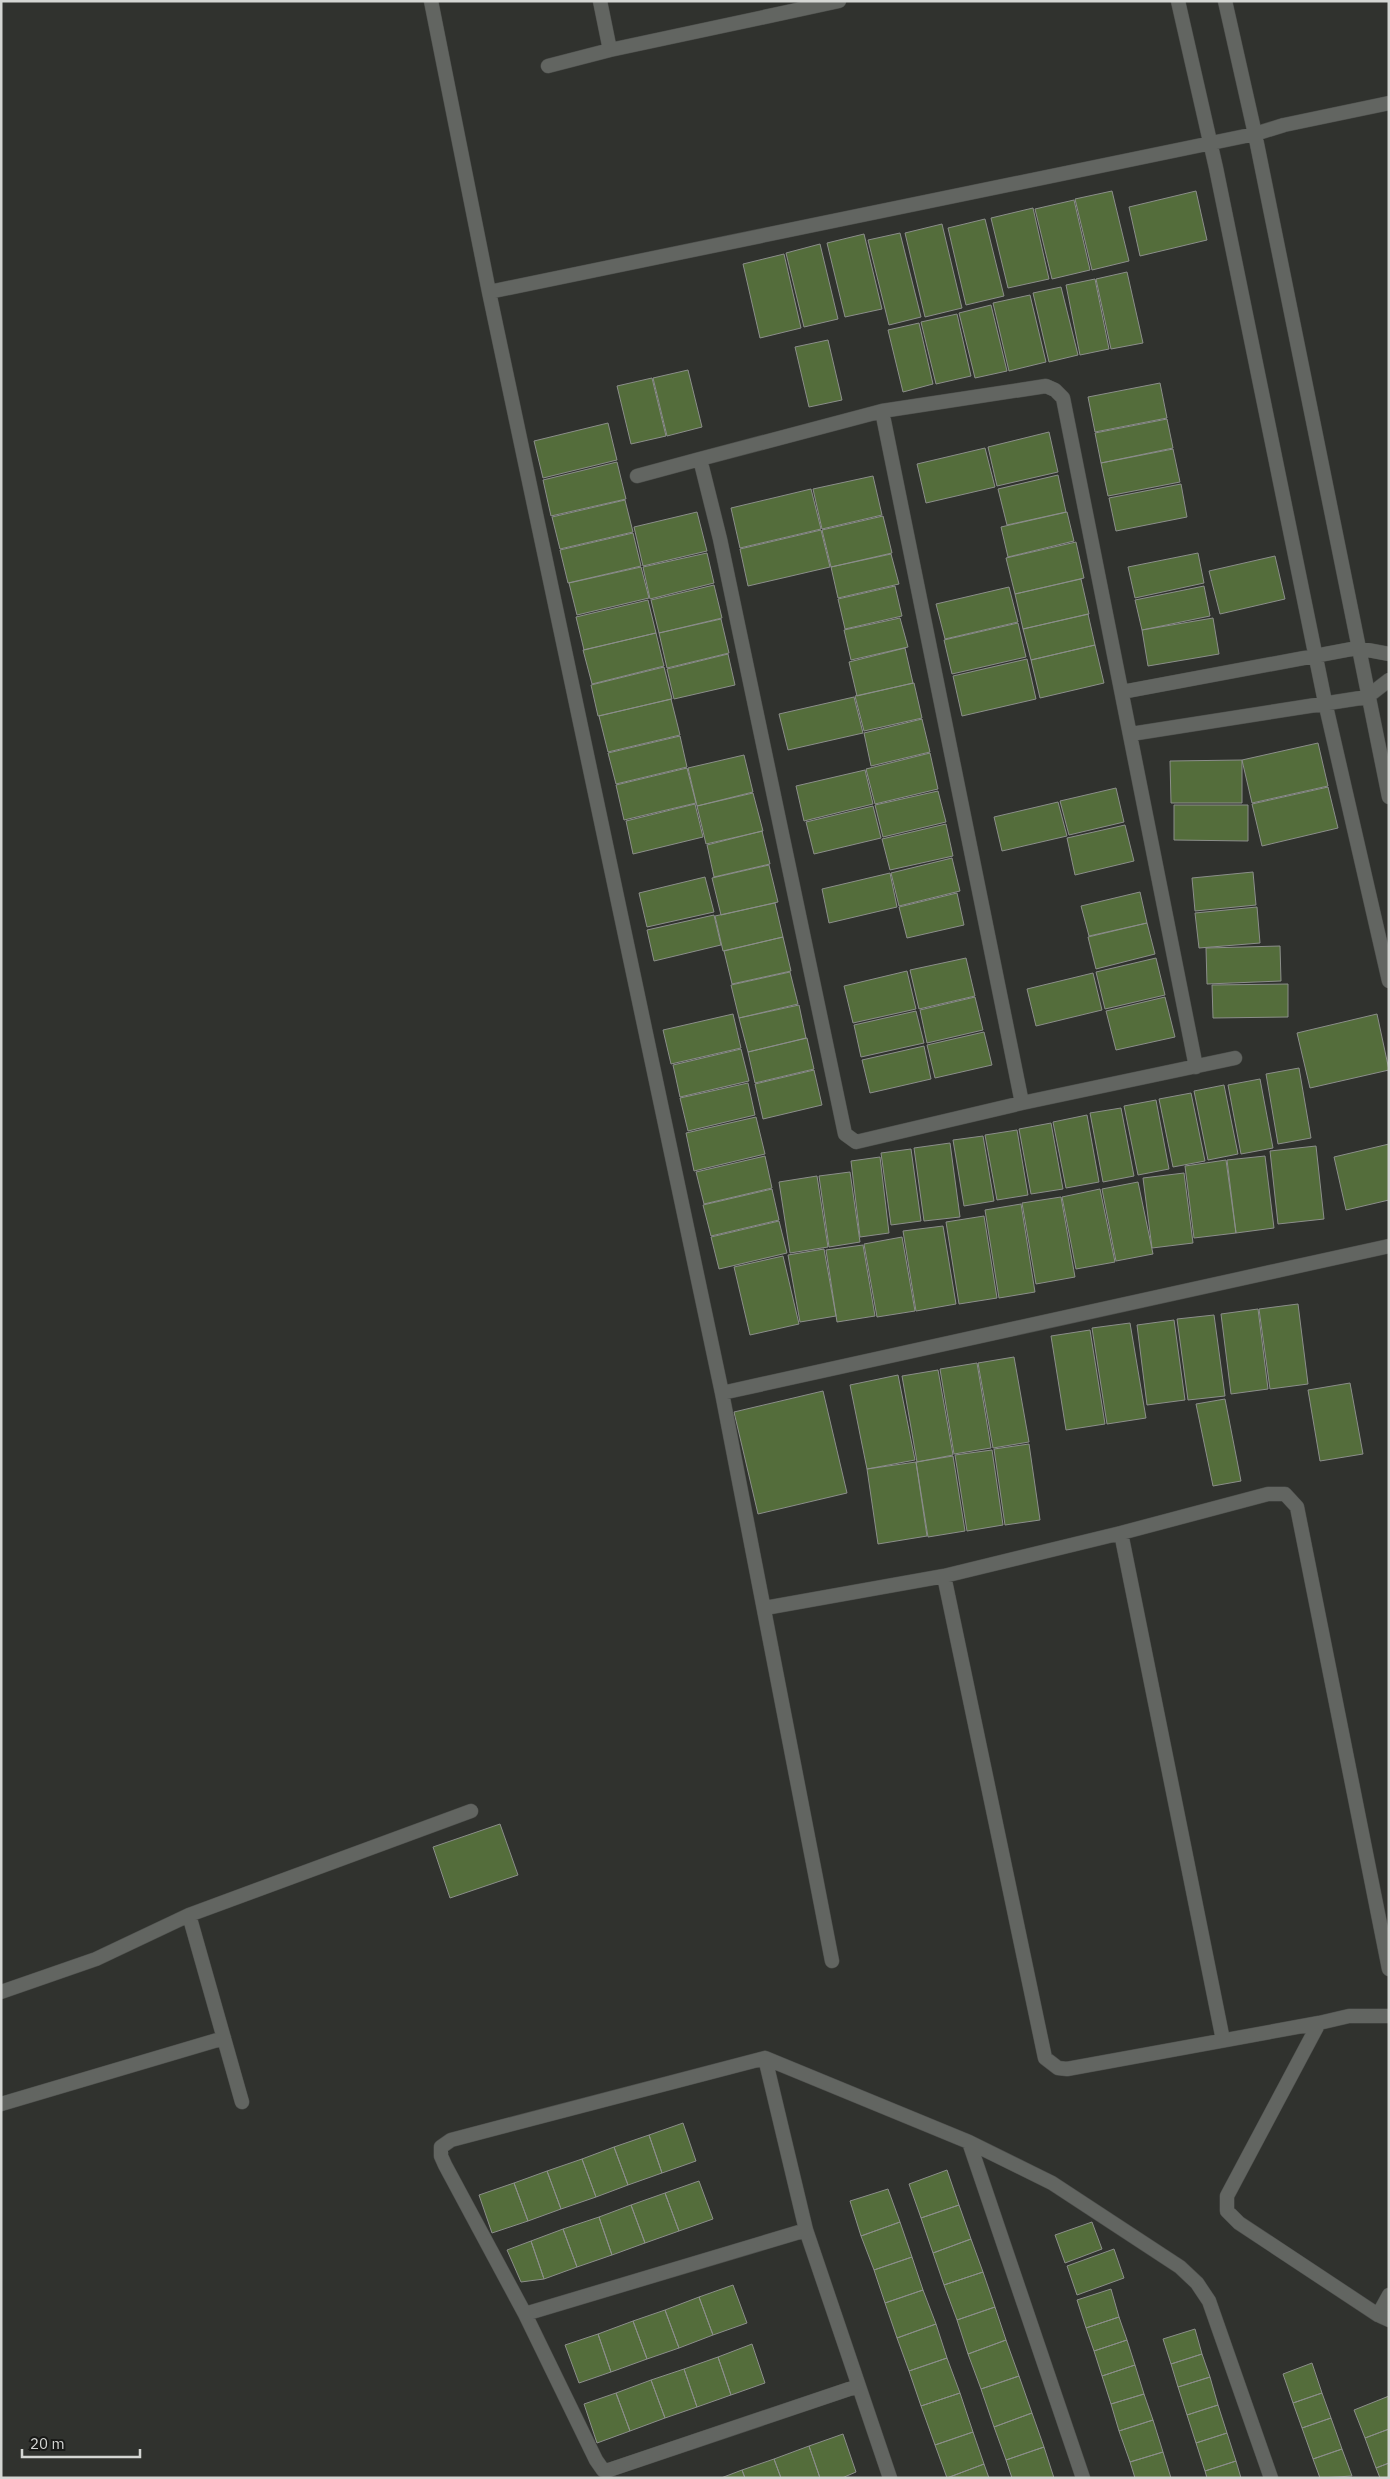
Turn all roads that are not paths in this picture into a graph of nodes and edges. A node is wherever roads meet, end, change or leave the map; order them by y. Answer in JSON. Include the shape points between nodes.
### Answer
{"nodes":[{"id":1,"x":431,"y":1,"type":"edge"},
{"id":2,"x":600,"y":1,"type":"edge"},
{"id":3,"x":839,"y":1,"type":"edge"},
{"id":4,"x":1178,"y":1,"type":"edge"},
{"id":5,"x":1225,"y":1,"type":"edge"},
{"id":6,"x":610,"y":50,"type":"junction"},
{"id":7,"x":548,"y":66,"type":"dead end"},
{"id":8,"x":1389,"y":103,"type":"edge"},
{"id":9,"x":1254,"y":134,"type":"junction"},
{"id":10,"x":1210,"y":142,"type":"junction"},
{"id":11,"x":489,"y":292,"type":"junction"},
{"id":12,"x":882,"y":411,"type":"junction"},
{"id":13,"x":700,"y":459,"type":"junction"},
{"id":14,"x":637,"y":476,"type":"dead end"},
{"id":15,"x":1357,"y":648,"type":"junction"},
{"id":16,"x":1316,"y":654,"type":"junction"},
{"id":17,"x":1389,"y":654,"type":"edge"},
{"id":18,"x":1389,"y":680,"type":"edge"},
{"id":19,"x":1122,"y":692,"type":"junction"},
{"id":20,"x":1367,"y":696,"type":"junction"},
{"id":21,"x":1325,"y":702,"type":"junction"},
{"id":22,"x":1131,"y":734,"type":"junction"},
{"id":23,"x":1389,"y":797,"type":"edge"},
{"id":24,"x":1389,"y":981,"type":"edge"},
{"id":25,"x":1234,"y":1058,"type":"dead end"},
{"id":26,"x":1196,"y":1067,"type":"junction"},
{"id":27,"x":1022,"y":1103,"type":"junction"},
{"id":28,"x":1389,"y":1246,"type":"edge"},
{"id":29,"x":722,"y":1393,"type":"junction"},
{"id":30,"x":1121,"y":1533,"type":"junction"},
{"id":31,"x":944,"y":1576,"type":"junction"},
{"id":32,"x":765,"y":1608,"type":"junction"},
{"id":33,"x":471,"y":1811,"type":"dead end"},
{"id":34,"x":189,"y":1915,"type":"junction"},
{"id":35,"x":832,"y":1961,"type":"dead end"},
{"id":36,"x":1389,"y":1969,"type":"edge"},
{"id":37,"x":1,"y":1992,"type":"edge"},
{"id":38,"x":1389,"y":2016,"type":"edge"},
{"id":39,"x":1319,"y":2023,"type":"junction"},
{"id":40,"x":224,"y":2038,"type":"junction"},
{"id":41,"x":1223,"y":2040,"type":"junction"},
{"id":42,"x":766,"y":2058,"type":"junction"},
{"id":43,"x":242,"y":2102,"type":"dead end"},
{"id":44,"x":1,"y":2104,"type":"edge"},
{"id":45,"x":969,"y":2142,"type":"junction"},
{"id":46,"x":806,"y":2230,"type":"junction"},
{"id":47,"x":1389,"y":2295,"type":"edge"},
{"id":48,"x":525,"y":2314,"type":"junction"},
{"id":49,"x":1384,"y":2317,"type":"edge"},
{"id":50,"x":858,"y":2386,"type":"junction"},
{"id":51,"x":890,"y":2478,"type":"edge"},
{"id":52,"x":1083,"y":2478,"type":"edge"},
{"id":53,"x":1271,"y":2478,"type":"edge"}],
"edges":[{"from":1,"to":11,"type":"street"},
{"from":2,"to":6,"type":"street"},
{"from":3,"to":6,"type":"street"},
{"from":4,"to":10,"type":"street"},
{"from":5,"to":9,"type":"street"},
{"from":6,"to":7,"type":"street"},
{"from":8,"to":9,"type":"street"},
{"from":9,"to":10,"type":"street"},
{"from":9,"to":15,"type":"street"},
{"from":10,"to":11,"type":"street"},
{"from":10,"to":16,"type":"street"},
{"from":11,"to":29,"type":"street"},
{"from":12,"to":13,"type":"street"},
{"from":12,"to":19,"type":"street","via":[[1046,386],[1062,398]]},
{"from":12,"to":27,"type":"street"},
{"from":13,"to":14,"type":"street"},
{"from":13,"to":27,"type":"street","via":[[720,539],[845,1134],[856,1142]]},
{"from":15,"to":16,"type":"street"},
{"from":15,"to":17,"type":"street"},
{"from":15,"to":20,"type":"street"},
{"from":16,"to":19,"type":"street"},
{"from":16,"to":21,"type":"street"},
{"from":18,"to":20,"type":"street"},
{"from":19,"to":22,"type":"street"},
{"from":20,"to":21,"type":"street"},
{"from":20,"to":23,"type":"street"},
{"from":21,"to":22,"type":"street"},
{"from":21,"to":24,"type":"street"},
{"from":22,"to":26,"type":"street"},
{"from":25,"to":26,"type":"street"},
{"from":26,"to":27,"type":"street"},
{"from":28,"to":29,"type":"street"},
{"from":29,"to":32,"type":"street"},
{"from":30,"to":31,"type":"street"},
{"from":30,"to":36,"type":"street","via":[[1268,1494],[1285,1494],[1297,1507]]},
{"from":30,"to":41,"type":"street"},
{"from":31,"to":32,"type":"street"},
{"from":31,"to":41,"type":"street","via":[[1045,2058],[1058,2068],[1067,2069]]},
{"from":32,"to":35,"type":"street"},
{"from":33,"to":34,"type":"street"},
{"from":34,"to":37,"type":"street","via":[[96,1960]]},
{"from":34,"to":40,"type":"street"},
{"from":38,"to":39,"type":"street","via":[[1349,2016]]},
{"from":39,"to":41,"type":"street"},
{"from":39,"to":49,"type":"street","via":[[1227,2196],[1227,2211],[1240,2223]]},
{"from":40,"to":43,"type":"street"},
{"from":40,"to":44,"type":"street"},
{"from":42,"to":45,"type":"street"},
{"from":42,"to":46,"type":"street"},
{"from":42,"to":48,"type":"street","via":[[445,2142],[441,2156]]},
{"from":45,"to":52,"type":"street"},
{"from":45,"to":53,"type":"street","via":[[1052,2183],[1180,2267],[1197,2283],[1209,2302]]},
{"from":46,"to":48,"type":"street"},
{"from":46,"to":50,"type":"street"},
{"from":47,"to":49,"type":"street"},
{"from":48,"to":50,"type":"street","via":[[603,2470]]},
{"from":50,"to":51,"type":"street"}]}
